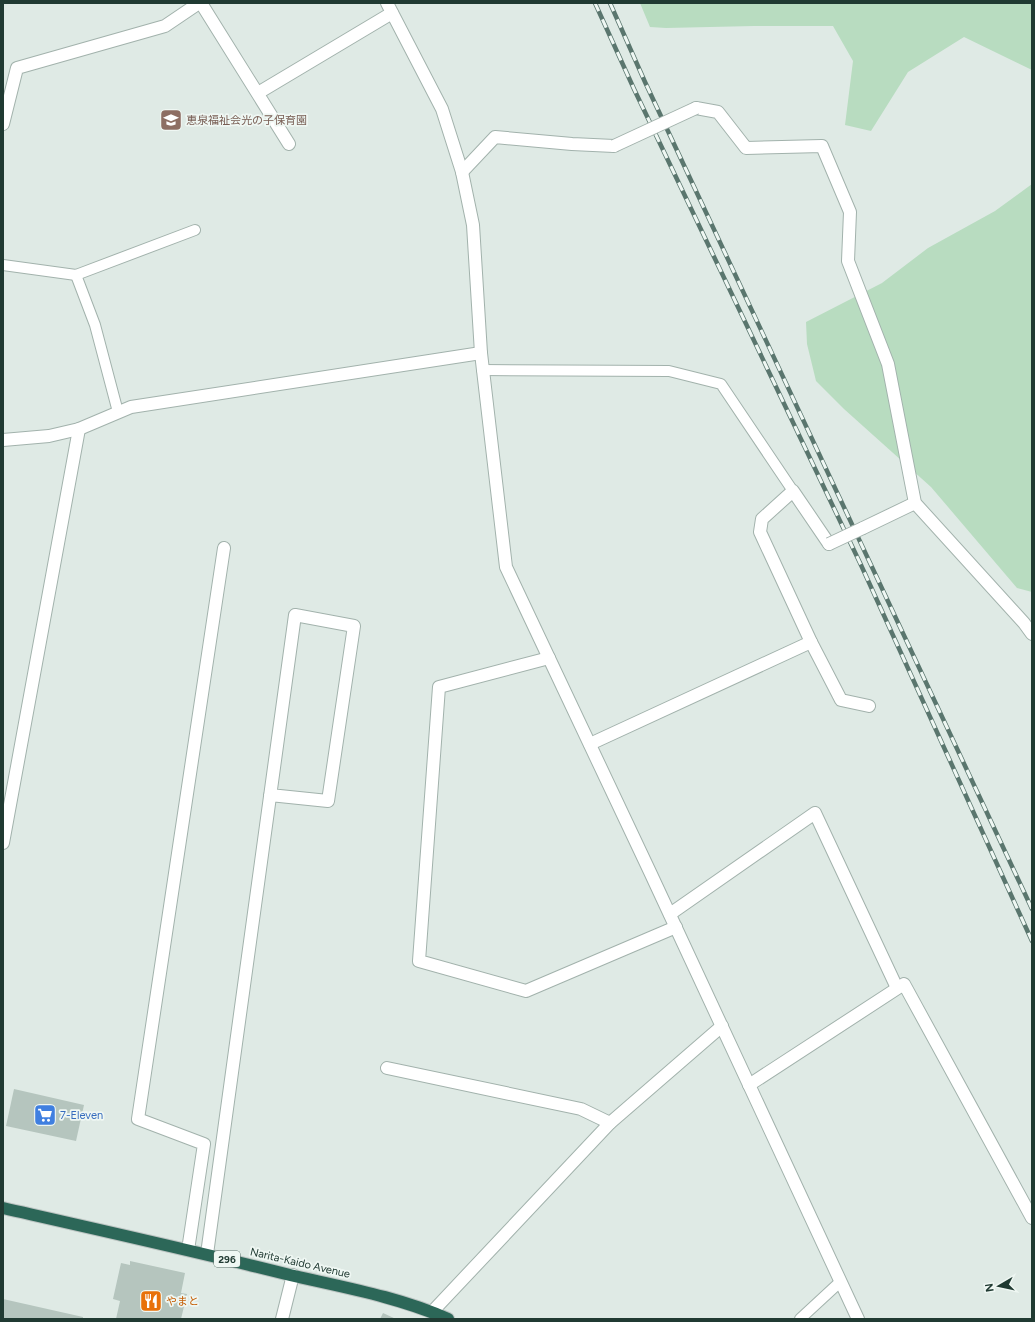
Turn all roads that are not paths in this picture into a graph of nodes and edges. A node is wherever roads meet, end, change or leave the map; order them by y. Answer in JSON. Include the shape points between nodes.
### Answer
{"nodes":[{"id":1,"x":200,"y":3,"type":"edge"},
{"id":2,"x":389,"y":8,"type":"edge"},
{"id":3,"x":258,"y":93,"type":"junction"},
{"id":4,"x":3,"y":124,"type":"edge"},
{"id":5,"x":289,"y":144,"type":"dead end"},
{"id":6,"x":462,"y":172,"type":"junction"},
{"id":7,"x":195,"y":230,"type":"dead end"},
{"id":8,"x":3,"y":265,"type":"edge"},
{"id":9,"x":76,"y":275,"type":"junction"},
{"id":10,"x":481,"y":353,"type":"junction"},
{"id":11,"x":482,"y":370,"type":"junction"},
{"id":12,"x":118,"y":412,"type":"junction"},
{"id":13,"x":80,"y":429,"type":"junction"},
{"id":14,"x":3,"y":440,"type":"edge"},
{"id":15,"x":793,"y":491,"type":"junction"},
{"id":16,"x":915,"y":503,"type":"junction"},
{"id":17,"x":224,"y":548,"type":"dead end"},
{"id":18,"x":1032,"y":634,"type":"edge"},
{"id":19,"x":811,"y":642,"type":"junction"},
{"id":20,"x":549,"y":658,"type":"junction"},
{"id":21,"x":869,"y":706,"type":"dead end"},
{"id":22,"x":590,"y":744,"type":"junction"},
{"id":23,"x":270,"y":795,"type":"junction"},
{"id":24,"x":3,"y":843,"type":"edge"},
{"id":25,"x":670,"y":914,"type":"junction"},
{"id":26,"x":676,"y":927,"type":"junction"},
{"id":27,"x":897,"y":988,"type":"junction"},
{"id":28,"x":722,"y":1026,"type":"junction"},
{"id":29,"x":387,"y":1068,"type":"dead end"},
{"id":30,"x":749,"y":1085,"type":"junction"},
{"id":31,"x":610,"y":1122,"type":"junction"},
{"id":32,"x":3,"y":1208,"type":"edge"},
{"id":33,"x":1032,"y":1218,"type":"edge"},
{"id":34,"x":188,"y":1250,"type":"junction"},
{"id":35,"x":207,"y":1254,"type":"junction"},
{"id":36,"x":293,"y":1275,"type":"junction"},
{"id":37,"x":840,"y":1282,"type":"junction"},
{"id":38,"x":432,"y":1312,"type":"junction"},
{"id":39,"x":282,"y":1319,"type":"edge"},
{"id":40,"x":448,"y":1319,"type":"edge"},
{"id":41,"x":800,"y":1319,"type":"edge"},
{"id":42,"x":858,"y":1319,"type":"edge"}],
"edges":[{"from":1,"to":3,"type":"street"},
{"from":1,"to":4,"type":"street","via":[[165,26],[17,68]]},
{"from":2,"to":3,"type":"street"},
{"from":2,"to":6,"type":"street","via":[[442,108]]},
{"from":3,"to":5,"type":"street"},
{"from":6,"to":10,"type":"street","via":[[473,224]]},
{"from":6,"to":16,"type":"street","bridge":true,"via":[[495,137],[614,146],[696,108],[718,112],[746,148],[822,146],[850,212],[848,261],[888,364]]},
{"from":7,"to":9,"type":"lane"},
{"from":8,"to":9,"type":"lane"},
{"from":9,"to":12,"type":"lane","via":[[96,325]]},
{"from":10,"to":11,"type":"street"},
{"from":10,"to":12,"type":"street","via":[[131,407]]},
{"from":11,"to":15,"type":"lane","via":[[669,371],[721,384]]},
{"from":11,"to":20,"type":"street","via":[[506,567]]},
{"from":12,"to":13,"type":"street"},
{"from":13,"to":14,"type":"street","via":[[49,436]]},
{"from":13,"to":24,"type":"street"},
{"from":15,"to":16,"type":"street","bridge":true,"via":[[829,544]]},
{"from":15,"to":19,"type":"street","via":[[762,519],[760,532]]},
{"from":16,"to":18,"type":"street"},
{"from":17,"to":34,"type":"street","via":[[138,1119],[204,1144]]},
{"from":19,"to":21,"type":"street","via":[[842,700]]},
{"from":19,"to":22,"type":"street"},
{"from":20,"to":22,"type":"street"},
{"from":20,"to":26,"type":"street","via":[[439,688],[419,961],[526,991]]},
{"from":22,"to":25,"type":"street"},
{"from":23,"to":23,"type":"street","via":[[328,801],[354,626],[295,615]]},
{"from":23,"to":35,"type":"street"},
{"from":25,"to":26,"type":"street"},
{"from":25,"to":27,"type":"street","via":[[815,814]]},
{"from":26,"to":28,"type":"street"},
{"from":27,"to":30,"type":"street"},
{"from":27,"to":33,"type":"street","via":[[904,984]]},
{"from":28,"to":30,"type":"street"},
{"from":28,"to":31,"type":"street"},
{"from":29,"to":31,"type":"street","via":[[581,1109]]},
{"from":30,"to":37,"type":"street"},
{"from":31,"to":38,"type":"street"},
{"from":32,"to":34,"type":"highway","name":"Narita-Kaido Avenue","number":"296"},
{"from":34,"to":35,"type":"highway","name":"Narita-Kaido Avenue","number":"296"},
{"from":35,"to":36,"type":"highway","name":"Narita-Kaido Avenue","number":"296"},
{"from":36,"to":38,"type":"highway","name":"Narita-Kaido Avenue","number":"296","via":[[353,1288]]},
{"from":36,"to":39,"type":"street"},
{"from":37,"to":41,"type":"lane"},
{"from":37,"to":42,"type":"street"},
{"from":38,"to":40,"type":"highway","name":"Narita-Kaido Avenue","number":"296"}]}
